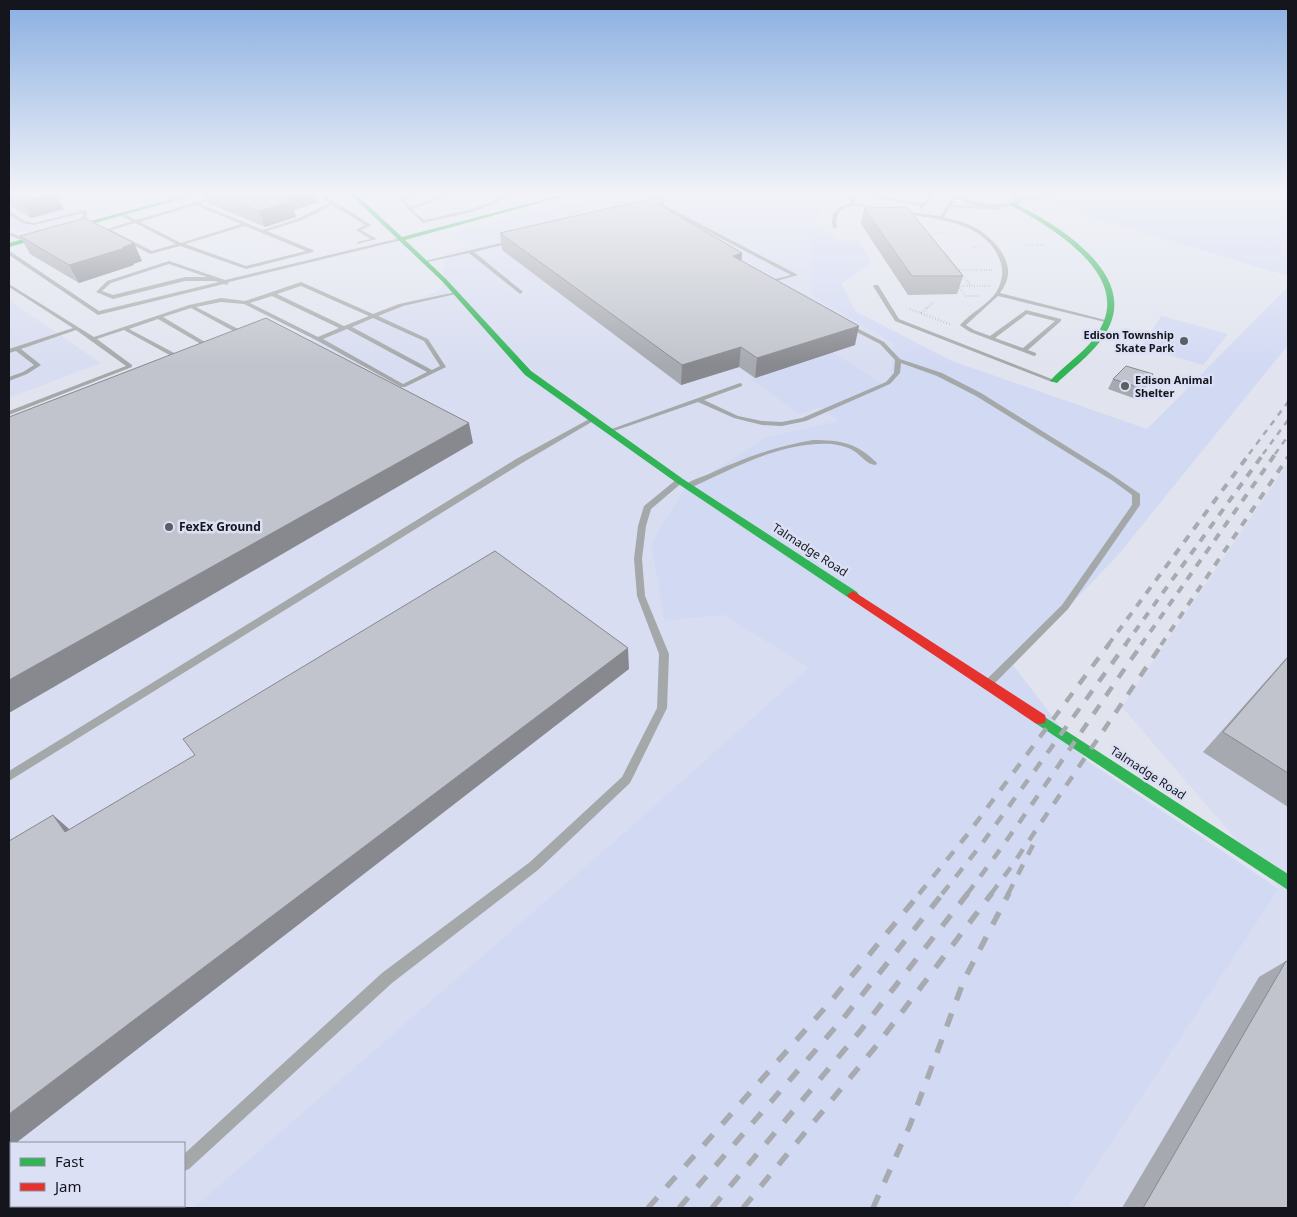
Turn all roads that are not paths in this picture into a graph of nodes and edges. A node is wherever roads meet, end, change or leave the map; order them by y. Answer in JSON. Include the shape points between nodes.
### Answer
{"nodes":[{"id":1,"x":201,"y":252,"type":"edge"},
{"id":2,"x":305,"y":252,"type":"edge"},
{"id":3,"x":315,"y":252,"type":"edge"},
{"id":4,"x":328,"y":252,"type":"edge"},
{"id":5,"x":350,"y":252,"type":"edge"},
{"id":6,"x":413,"y":252,"type":"edge"},
{"id":7,"x":467,"y":252,"type":"edge"},
{"id":8,"x":471,"y":252,"type":"edge"},
{"id":9,"x":752,"y":252,"type":"edge"},
{"id":10,"x":997,"y":252,"type":"edge"},
{"id":11,"x":1082,"y":252,"type":"edge"},
{"id":12,"x":9,"y":253,"type":"edge"},
{"id":13,"x":423,"y":262,"type":"junction"},
{"id":14,"x":217,"y":279,"type":"junction"},
{"id":15,"x":227,"y":283,"type":"junction"},
{"id":16,"x":9,"y":285,"type":"edge"},
{"id":17,"x":876,"y":286,"type":"dead end"},
{"id":18,"x":778,"y":287,"type":"edge"},
{"id":19,"x":454,"y":292,"type":"junction"},
{"id":20,"x":520,"y":292,"type":"dead end"},
{"id":21,"x":273,"y":294,"type":"junction"},
{"id":22,"x":997,"y":294,"type":"junction"},
{"id":23,"x":245,"y":303,"type":"junction"},
{"id":24,"x":191,"y":306,"type":"junction"},
{"id":25,"x":374,"y":315,"type":"junction"},
{"id":26,"x":159,"y":317,"type":"junction"},
{"id":27,"x":1107,"y":322,"type":"junction"},
{"id":28,"x":847,"y":324,"type":"edge"},
{"id":29,"x":345,"y":327,"type":"junction"},
{"id":30,"x":77,"y":328,"type":"junction"},
{"id":31,"x":124,"y":328,"type":"junction"},
{"id":32,"x":234,"y":336,"type":"edge"},
{"id":33,"x":991,"y":338,"type":"junction"},
{"id":34,"x":93,"y":339,"type":"junction"},
{"id":35,"x":318,"y":339,"type":"junction"},
{"id":36,"x":216,"y":342,"type":"edge"},
{"id":37,"x":208,"y":346,"type":"junction"},
{"id":38,"x":16,"y":348,"type":"junction"},
{"id":39,"x":200,"y":348,"type":"edge"},
{"id":40,"x":1024,"y":350,"type":"junction"},
{"id":41,"x":9,"y":351,"type":"edge"},
{"id":42,"x":185,"y":354,"type":"edge"},
{"id":43,"x":1034,"y":354,"type":"dead end"},
{"id":44,"x":898,"y":360,"type":"junction"},
{"id":45,"x":432,"y":372,"type":"junction"},
{"id":46,"x":9,"y":379,"type":"edge"},
{"id":47,"x":1054,"y":381,"type":"joint"},
{"id":48,"x":740,"y":385,"type":"dead end"},
{"id":49,"x":698,"y":400,"type":"junction"},
{"id":50,"x":9,"y":413,"type":"edge"},
{"id":51,"x":593,"y":419,"type":"junction"},
{"id":52,"x":609,"y":431,"type":"junction"},
{"id":53,"x":873,"y":464,"type":"dead end"},
{"id":54,"x":684,"y":484,"type":"junction"},
{"id":55,"x":988,"y":685,"type":"junction"},
{"id":56,"x":9,"y":776,"type":"edge"},
{"id":57,"x":1288,"y":883,"type":"edge"},
{"id":58,"x":185,"y":1163,"type":"edge"}],
"edges":[{"from":1,"to":2,"type":"lane","via":[[246,268]]},
{"from":3,"to":4,"type":"lane"},
{"from":5,"to":15,"type":"lane"},
{"from":6,"to":13,"type":"street","name":"Talmadge Road"},
{"from":7,"to":13,"type":"lane"},
{"from":8,"to":20,"type":"lane"},
{"from":9,"to":18,"type":"lane","via":[[795,274],[769,282]]},
{"from":10,"to":22,"type":"lane","via":[[1007,274]]},
{"from":11,"to":27,"type":"street","via":[[1107,283],[1112,304]]},
{"from":12,"to":15,"type":"lane","via":[[98,313]]},
{"from":13,"to":19,"type":"street","name":"Talmadge Road"},
{"from":14,"to":14,"type":"lane","via":[[169,262],[109,282],[99,292],[113,297],[185,279]]},
{"from":14,"to":15,"type":"lane"},
{"from":16,"to":30,"type":"lane"},
{"from":17,"to":47,"type":"lane","via":[[897,320]]},
{"from":19,"to":25,"type":"lane"},
{"from":19,"to":51,"type":"street","name":"Talmadge Road","via":[[528,373]]},
{"from":21,"to":23,"type":"lane"},
{"from":21,"to":25,"type":"lane","via":[[301,284]]},
{"from":21,"to":29,"type":"lane"},
{"from":22,"to":27,"type":"lane"},
{"from":22,"to":33,"type":"lane","via":[[963,324],[972,332]]},
{"from":23,"to":24,"type":"lane","via":[[221,300]]},
{"from":23,"to":35,"type":"lane"},
{"from":24,"to":26,"type":"lane"},
{"from":24,"to":32,"type":"lane","via":[[242,333]]},
{"from":25,"to":29,"type":"lane"},
{"from":25,"to":45,"type":"lane","via":[[426,340],[442,367]]},
{"from":26,"to":31,"type":"lane"},
{"from":26,"to":37,"type":"lane"},
{"from":27,"to":47,"type":"street","via":[[1102,333]]},
{"from":28,"to":44,"type":"lane","via":[[882,343]]},
{"from":29,"to":35,"type":"lane"},
{"from":29,"to":45,"type":"lane"},
{"from":30,"to":34,"type":"lane"},
{"from":30,"to":38,"type":"lane"},
{"from":31,"to":34,"type":"lane"},
{"from":31,"to":42,"type":"lane","via":[[177,357]]},
{"from":33,"to":40,"type":"lane"},
{"from":33,"to":40,"type":"lane","via":[[1026,312],[1059,320]]},
{"from":34,"to":50,"type":"lane","via":[[130,366]]},
{"from":35,"to":45,"type":"lane","via":[[403,386]]},
{"from":36,"to":37,"type":"lane"},
{"from":37,"to":39,"type":"lane"},
{"from":38,"to":41,"type":"lane"},
{"from":38,"to":46,"type":"lane","via":[[38,365]]},
{"from":40,"to":43,"type":"lane"},
{"from":44,"to":49,"type":"lane","via":[[897,373],[888,383],[804,420],[762,423],[736,417]]},
{"from":44,"to":55,"type":"lane","via":[[923,366],[997,406],[1117,479],[1136,494],[1136,505],[1065,607]]},
{"from":48,"to":49,"type":"lane"},
{"from":49,"to":52,"type":"lane"},
{"from":51,"to":52,"type":"street","name":"Talmadge Road"},
{"from":51,"to":56,"type":"lane","via":[[519,461]]},
{"from":52,"to":54,"type":"street","name":"Talmadge Road"},
{"from":53,"to":54,"type":"lane","via":[[852,447],[827,442],[782,447]]},
{"from":54,"to":55,"type":"street","name":"Talmadge Road"},
{"from":54,"to":58,"type":"lane","via":[[647,508],[642,526],[638,559],[641,596],[664,654],[662,708],[626,780],[534,866],[387,978]]},
{"from":55,"to":57,"type":"street","name":"Talmadge Road"}]}
